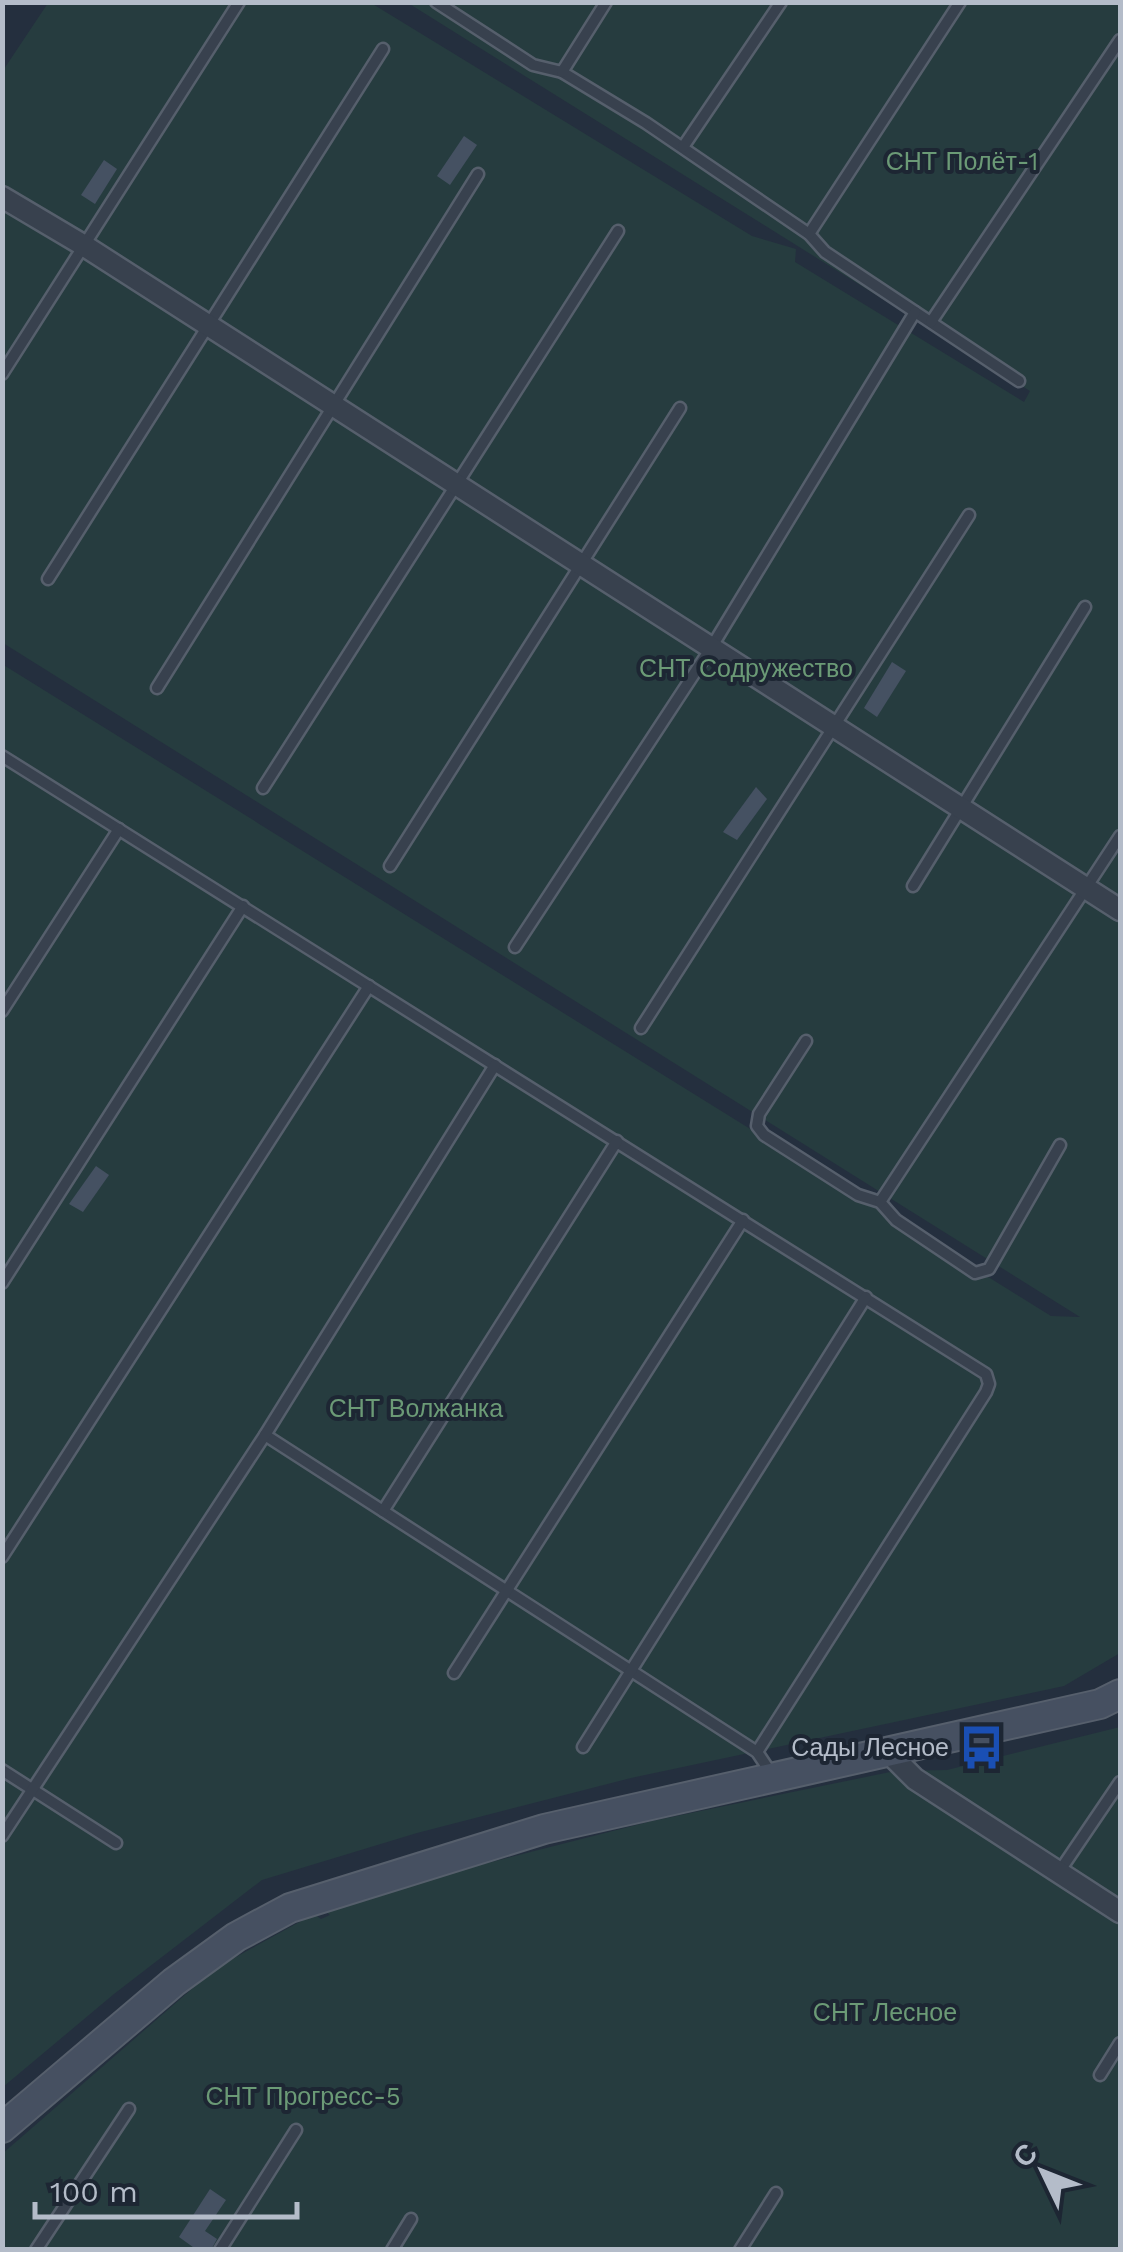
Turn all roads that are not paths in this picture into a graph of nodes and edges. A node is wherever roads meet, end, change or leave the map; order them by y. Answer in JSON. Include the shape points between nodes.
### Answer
{"nodes":[{"id":1,"x":239,"y":2,"type":"edge"},
{"id":2,"x":436,"y":2,"type":"edge"},
{"id":3,"x":606,"y":2,"type":"edge"},
{"id":4,"x":781,"y":2,"type":"edge"},
{"id":5,"x":960,"y":2,"type":"edge"},
{"id":6,"x":1120,"y":40,"type":"edge"},
{"id":7,"x":383,"y":49,"type":"dead end"},
{"id":8,"x":562,"y":72,"type":"junction"},
{"id":9,"x":683,"y":147,"type":"junction"},
{"id":10,"x":478,"y":174,"type":"dead end"},
{"id":11,"x":2,"y":197,"type":"edge"},
{"id":12,"x":618,"y":231,"type":"dead end"},
{"id":13,"x":809,"y":234,"type":"junction"},
{"id":14,"x":83,"y":244,"type":"junction"},
{"id":15,"x":915,"y":312,"type":"junction"},
{"id":16,"x":931,"y":322,"type":"junction"},
{"id":17,"x":206,"y":326,"type":"junction"},
{"id":18,"x":2,"y":374,"type":"edge"},
{"id":19,"x":1019,"y":381,"type":"dead end"},
{"id":20,"x":331,"y":406,"type":"junction"},
{"id":21,"x":680,"y":408,"type":"dead end"},
{"id":22,"x":454,"y":486,"type":"junction"},
{"id":23,"x":970,"y":514,"type":"dead end"},
{"id":24,"x":581,"y":565,"type":"junction"},
{"id":25,"x":48,"y":579,"type":"dead end"},
{"id":26,"x":1084,"y":606,"type":"dead end"},
{"id":27,"x":711,"y":648,"type":"junction"},
{"id":28,"x":156,"y":688,"type":"dead end"},
{"id":29,"x":834,"y":726,"type":"junction"},
{"id":30,"x":2,"y":756,"type":"edge"},
{"id":31,"x":263,"y":788,"type":"dead end"},
{"id":32,"x":964,"y":807,"type":"junction"},
{"id":33,"x":118,"y":829,"type":"junction"},
{"id":34,"x":1120,"y":836,"type":"edge"},
{"id":35,"x":390,"y":866,"type":"dead end"},
{"id":36,"x":913,"y":886,"type":"dead end"},
{"id":37,"x":1088,"y":889,"type":"junction"},
{"id":38,"x":243,"y":906,"type":"junction"},
{"id":39,"x":1120,"y":910,"type":"edge"},
{"id":40,"x":515,"y":947,"type":"dead end"},
{"id":41,"x":369,"y":986,"type":"junction"},
{"id":42,"x":2,"y":1011,"type":"edge"},
{"id":43,"x":641,"y":1028,"type":"dead end"},
{"id":44,"x":806,"y":1040,"type":"dead end"},
{"id":45,"x":495,"y":1065,"type":"junction"},
{"id":46,"x":618,"y":1142,"type":"junction"},
{"id":47,"x":1060,"y":1145,"type":"dead end"},
{"id":48,"x":880,"y":1202,"type":"junction"},
{"id":49,"x":742,"y":1220,"type":"junction"},
{"id":50,"x":2,"y":1282,"type":"edge"},
{"id":51,"x":866,"y":1298,"type":"junction"},
{"id":52,"x":265,"y":1435,"type":"junction"},
{"id":53,"x":383,"y":1511,"type":"junction"},
{"id":54,"x":2,"y":1557,"type":"edge"},
{"id":55,"x":507,"y":1591,"type":"junction"},
{"id":56,"x":631,"y":1671,"type":"junction"},
{"id":57,"x":454,"y":1673,"type":"dead end"},
{"id":58,"x":1120,"y":1694,"type":"edge"},
{"id":59,"x":583,"y":1747,"type":"dead end"},
{"id":60,"x":757,"y":1752,"type":"junction"},
{"id":61,"x":889,"y":1754,"type":"junction"},
{"id":62,"x":2,"y":1770,"type":"edge"},
{"id":63,"x":774,"y":1778,"type":"junction"},
{"id":64,"x":1120,"y":1782,"type":"edge"},
{"id":65,"x":32,"y":1789,"type":"junction"},
{"id":66,"x":2,"y":1836,"type":"edge"},
{"id":67,"x":116,"y":1843,"type":"dead end"},
{"id":68,"x":1058,"y":1873,"type":"junction"},
{"id":69,"x":1120,"y":1912,"type":"edge"},
{"id":70,"x":1120,"y":2043,"type":"edge"},
{"id":71,"x":1100,"y":2075,"type":"dead end"},
{"id":72,"x":129,"y":2109,"type":"dead end"},
{"id":73,"x":2,"y":2128,"type":"edge"},
{"id":74,"x":296,"y":2130,"type":"dead end"},
{"id":75,"x":776,"y":2194,"type":"dead end"},
{"id":76,"x":412,"y":2220,"type":"dead end"},
{"id":77,"x":36,"y":2250,"type":"edge"},
{"id":78,"x":220,"y":2250,"type":"edge"},
{"id":79,"x":392,"y":2250,"type":"edge"},
{"id":80,"x":740,"y":2250,"type":"edge"}],
"edges":[{"from":1,"to":14,"type":"lane"},
{"from":2,"to":8,"type":"lane","via":[[533,64]]},
{"from":3,"to":8,"type":"lane"},
{"from":4,"to":9,"type":"lane"},
{"from":5,"to":13,"type":"lane"},
{"from":6,"to":16,"type":"lane"},
{"from":7,"to":17,"type":"lane"},
{"from":8,"to":9,"type":"lane"},
{"from":9,"to":13,"type":"lane"},
{"from":10,"to":20,"type":"lane"},
{"from":11,"to":14,"type":"street"},
{"from":12,"to":22,"type":"lane"},
{"from":13,"to":15,"type":"lane","via":[[824,252]]},
{"from":14,"to":17,"type":"street"},
{"from":14,"to":18,"type":"lane"},
{"from":15,"to":16,"type":"lane"},
{"from":15,"to":27,"type":"lane"},
{"from":16,"to":19,"type":"lane"},
{"from":17,"to":20,"type":"street"},
{"from":17,"to":25,"type":"lane"},
{"from":20,"to":22,"type":"street"},
{"from":20,"to":28,"type":"lane"},
{"from":21,"to":24,"type":"lane"},
{"from":22,"to":24,"type":"street"},
{"from":22,"to":31,"type":"lane"},
{"from":23,"to":29,"type":"lane"},
{"from":24,"to":27,"type":"street"},
{"from":24,"to":35,"type":"lane"},
{"from":26,"to":32,"type":"lane"},
{"from":27,"to":29,"type":"street"},
{"from":27,"to":40,"type":"lane"},
{"from":29,"to":32,"type":"street"},
{"from":29,"to":43,"type":"lane"},
{"from":30,"to":33,"type":"lane"},
{"from":32,"to":36,"type":"lane"},
{"from":32,"to":37,"type":"street"},
{"from":33,"to":38,"type":"lane"},
{"from":33,"to":42,"type":"lane"},
{"from":34,"to":37,"type":"lane"},
{"from":37,"to":39,"type":"street"},
{"from":37,"to":48,"type":"lane"},
{"from":38,"to":41,"type":"lane"},
{"from":38,"to":50,"type":"lane"},
{"from":41,"to":45,"type":"lane"},
{"from":41,"to":54,"type":"lane"},
{"from":44,"to":48,"type":"lane","via":[[757,1126],[858,1195]]},
{"from":45,"to":46,"type":"lane"},
{"from":45,"to":52,"type":"lane"},
{"from":46,"to":49,"type":"lane"},
{"from":46,"to":53,"type":"lane"},
{"from":47,"to":48,"type":"lane","via":[[982,1273],[896,1220]]},
{"from":49,"to":51,"type":"lane"},
{"from":49,"to":55,"type":"lane"},
{"from":51,"to":56,"type":"lane"},
{"from":51,"to":60,"type":"lane","via":[[986,1374],[989,1384]]},
{"from":52,"to":53,"type":"lane"},
{"from":52,"to":65,"type":"lane"},
{"from":53,"to":55,"type":"lane"},
{"from":55,"to":56,"type":"lane"},
{"from":55,"to":57,"type":"lane"},
{"from":56,"to":59,"type":"lane"},
{"from":56,"to":60,"type":"lane"},
{"from":58,"to":61,"type":"street"},
{"from":60,"to":63,"type":"lane"},
{"from":61,"to":63,"type":"street"},
{"from":61,"to":68,"type":"street","via":[[914,1779]]},
{"from":62,"to":65,"type":"lane"},
{"from":63,"to":73,"type":"street","via":[[544,1829],[290,1908],[174,1982]]},
{"from":64,"to":68,"type":"lane"},
{"from":65,"to":66,"type":"lane"},
{"from":65,"to":67,"type":"lane"},
{"from":68,"to":69,"type":"street"},
{"from":70,"to":71,"type":"lane"},
{"from":72,"to":77,"type":"lane"},
{"from":74,"to":78,"type":"lane"},
{"from":75,"to":80,"type":"lane"},
{"from":76,"to":79,"type":"lane"}]}
